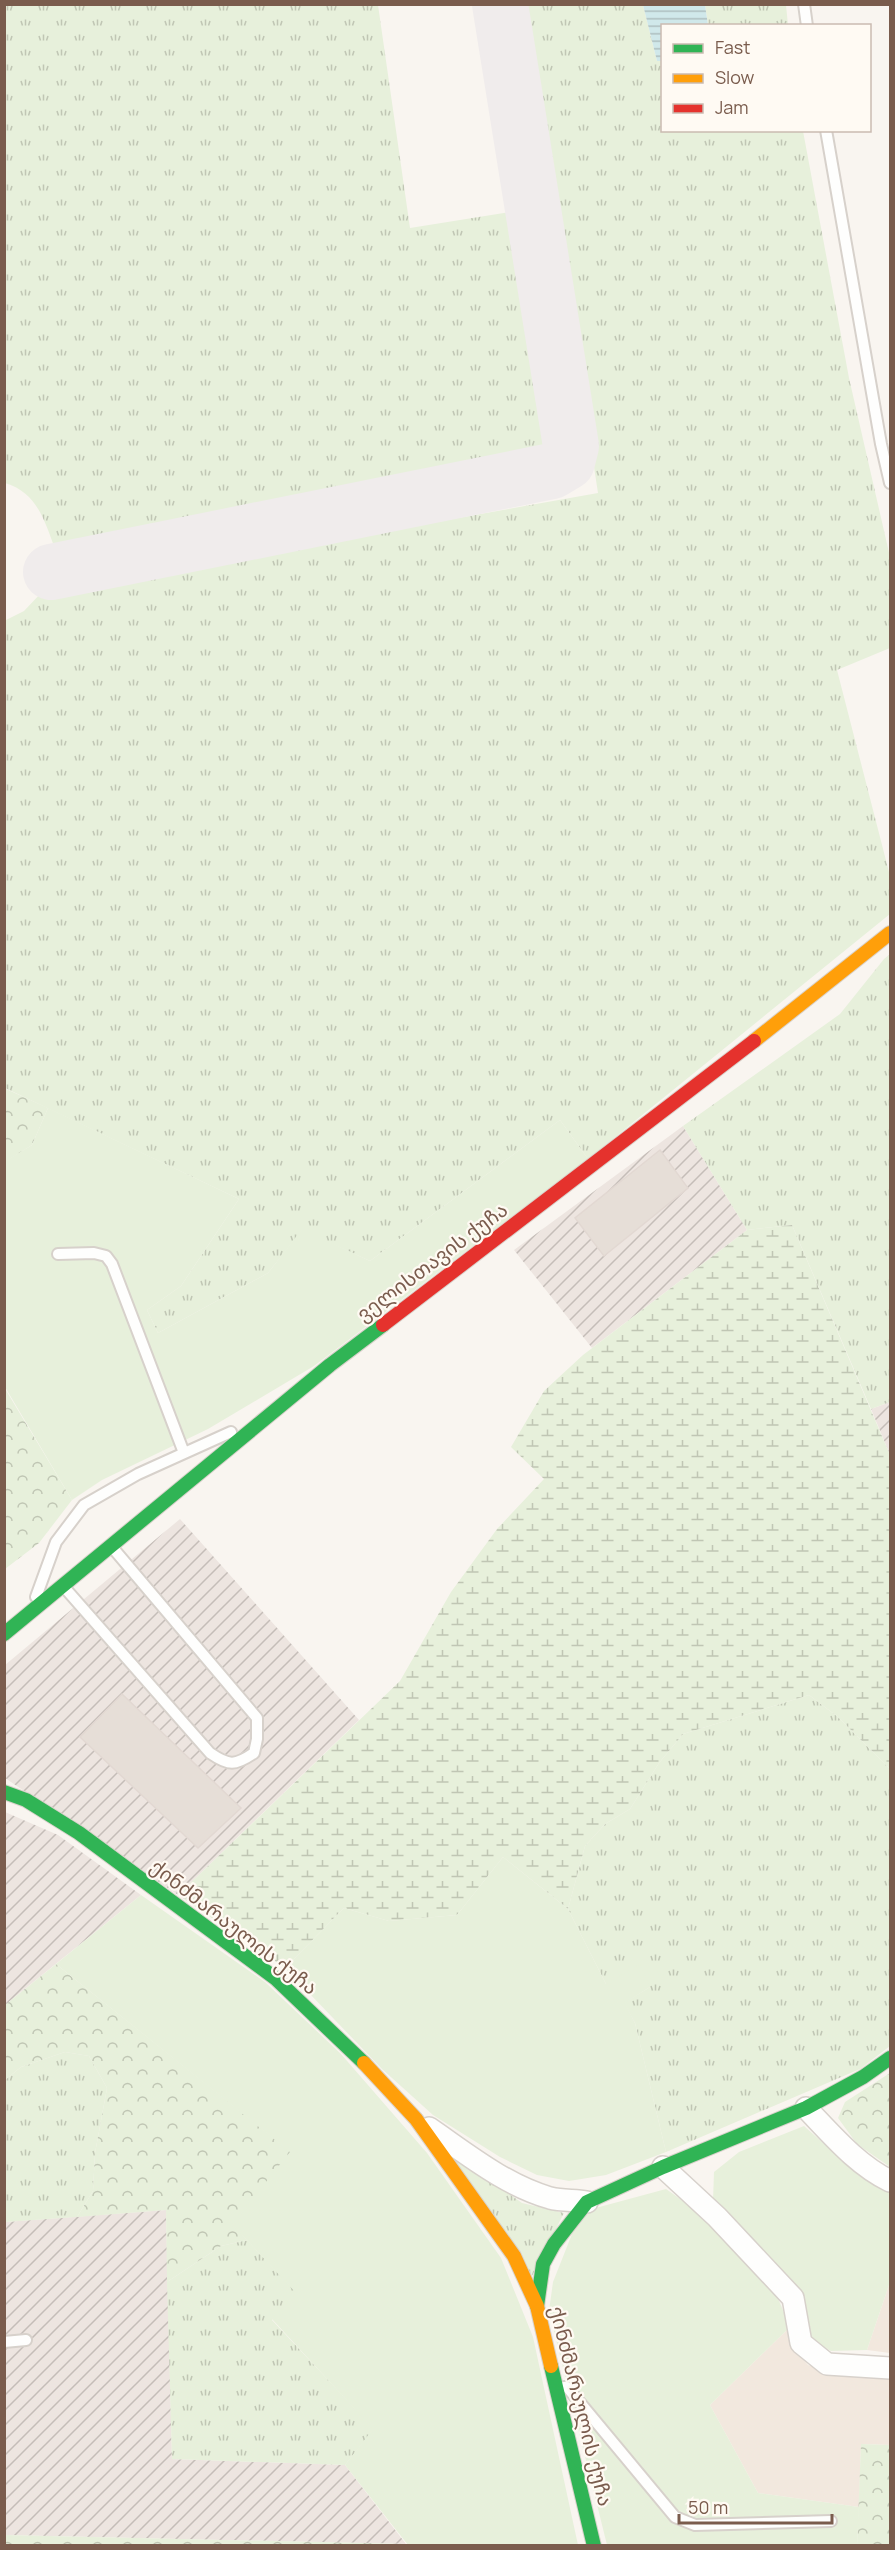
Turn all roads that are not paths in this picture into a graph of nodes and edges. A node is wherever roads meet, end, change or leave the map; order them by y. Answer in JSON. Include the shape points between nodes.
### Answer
{"nodes":[{"id":1,"x":804,"y":4,"type":"edge"},
{"id":2,"x":807,"y":24,"type":"edge"},
{"id":3,"x":826,"y":132,"type":"edge"},
{"id":4,"x":891,"y":483,"type":"edge"},
{"id":5,"x":891,"y":933,"type":"edge"},
{"id":6,"x":58,"y":1254,"type":"dead end"},
{"id":7,"x":270,"y":1414,"type":"junction"},
{"id":8,"x":184,"y":1453,"type":"junction"},
{"id":9,"x":111,"y":1545,"type":"junction"},
{"id":10,"x":62,"y":1585,"type":"junction"},
{"id":11,"x":4,"y":1612,"type":"edge"},
{"id":12,"x":30,"y":1612,"type":"junction"},
{"id":13,"x":4,"y":1634,"type":"edge"},
{"id":14,"x":4,"y":1792,"type":"edge"},
{"id":15,"x":891,"y":2058,"type":"edge"},
{"id":16,"x":806,"y":2108,"type":"junction"},
{"id":17,"x":416,"y":2119,"type":"junction"},
{"id":18,"x":663,"y":2167,"type":"junction"},
{"id":19,"x":891,"y":2181,"type":"edge"},
{"id":20,"x":587,"y":2202,"type":"junction"},
{"id":21,"x":537,"y":2306,"type":"junction"},
{"id":22,"x":26,"y":2340,"type":"dead end"},
{"id":23,"x":4,"y":2342,"type":"edge"},
{"id":24,"x":891,"y":2368,"type":"edge"},
{"id":25,"x":556,"y":2387,"type":"junction"},
{"id":26,"x":831,"y":2521,"type":"dead end"},
{"id":27,"x":594,"y":2546,"type":"edge"}],
"edges":[{"from":1,"to":2,"type":"lane"},
{"from":3,"to":4,"type":"lane","via":[[880,444]]},
{"from":5,"to":7,"type":"street","name":"ველისთავის ქუჩა"},
{"from":6,"to":8,"type":"lane","via":[[94,1253],[106,1256],[112,1264]]},
{"from":7,"to":8,"type":"lane"},
{"from":7,"to":9,"type":"street","name":"ველისთავის ქუჩა"},
{"from":8,"to":12,"type":"lane","via":[[84,1505],[56,1542]]},
{"from":9,"to":10,"type":"street","name":"ველისთავის ქუჩა"},
{"from":9,"to":10,"type":"lane","via":[[257,1718],[254,1753],[239,1763],[224,1763],[210,1753]]},
{"from":10,"to":12,"type":"street","name":"ველისთავის ქუჩა"},
{"from":11,"to":12,"type":"street"},
{"from":12,"to":13,"type":"street","name":"ველისთავის ქუჩა"},
{"from":14,"to":17,"type":"street","name":"ქინძმარაულის ქუჩა","via":[[26,1800],[79,1833],[275,1978],[345,2043]]},
{"from":15,"to":16,"type":"street","via":[[863,2078]]},
{"from":16,"to":18,"type":"street"},
{"from":16,"to":19,"type":"street","via":[[848,2151]]},
{"from":17,"to":20,"type":"street","via":[[523,2188],[552,2199]]},
{"from":17,"to":21,"type":"street","name":"ქინძმარაულის ქუჩა","via":[[514,2256]]},
{"from":18,"to":20,"type":"street"},
{"from":18,"to":24,"type":"street","via":[[717,2217],[793,2298],[801,2343],[826,2364]]},
{"from":20,"to":21,"type":"street","via":[[543,2264]]},
{"from":21,"to":25,"type":"street","name":"ქინძმარაულის ქუჩა"},
{"from":22,"to":23,"type":"lane"},
{"from":25,"to":26,"type":"lane","via":[[567,2387],[675,2517],[695,2525]]},
{"from":25,"to":27,"type":"street","name":"ქინძმარაულის ქუჩა"}]}
